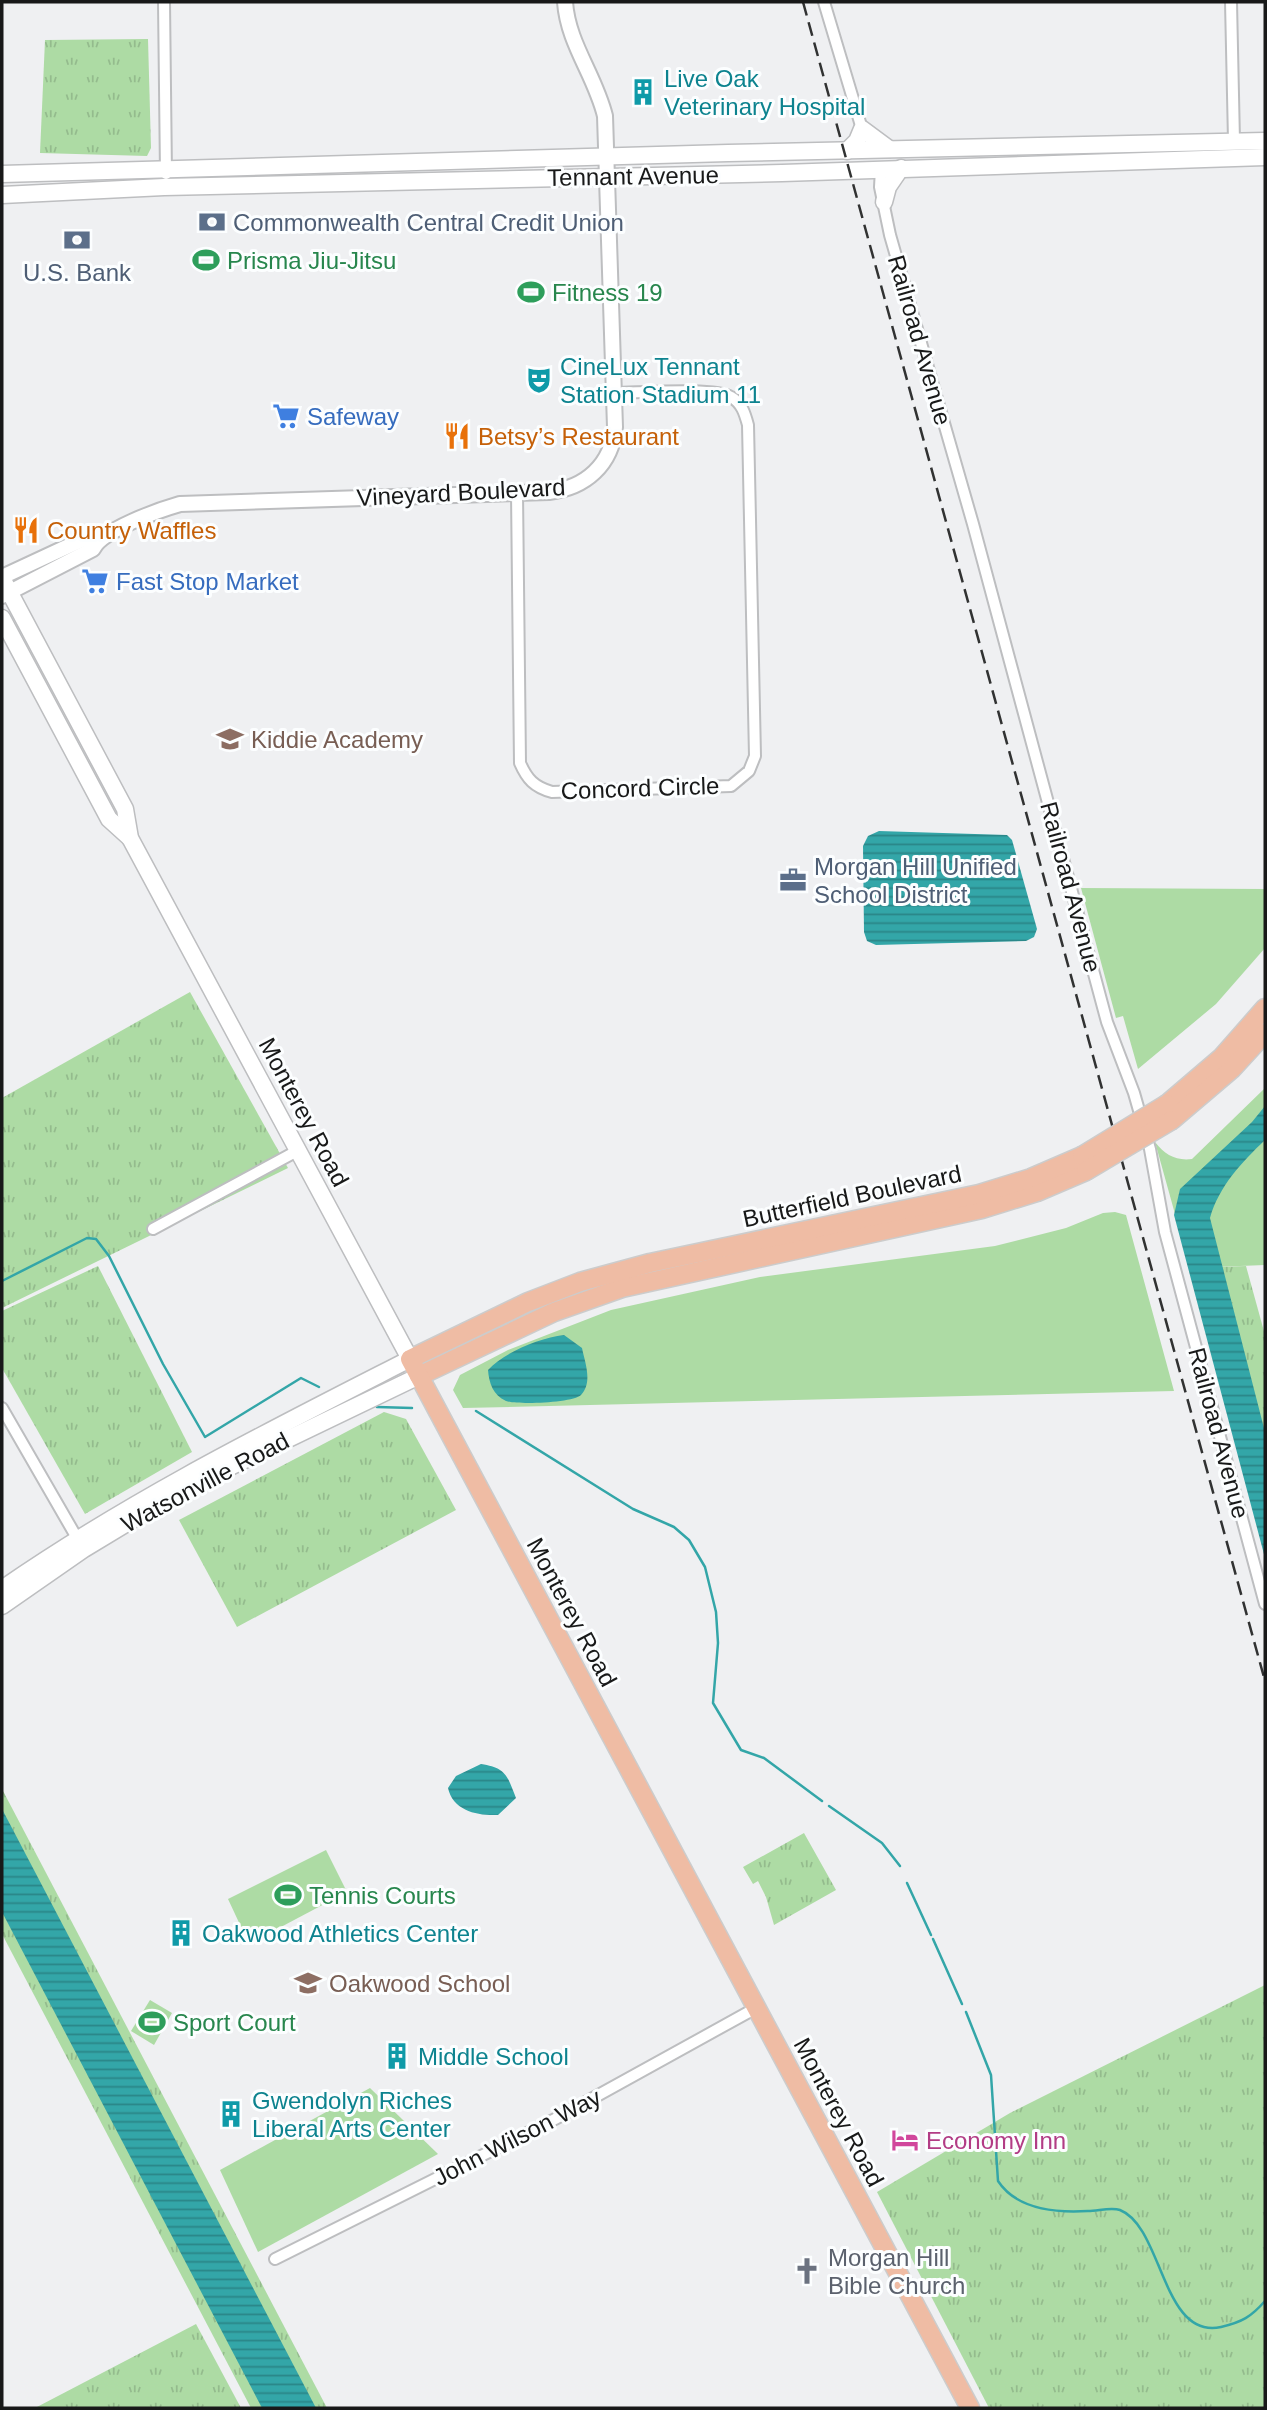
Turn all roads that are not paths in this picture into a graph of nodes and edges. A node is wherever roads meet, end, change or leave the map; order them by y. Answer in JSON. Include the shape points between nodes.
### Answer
{"nodes":[{"id":1,"x":164,"y":2,"type":"edge"},
{"id":2,"x":565,"y":2,"type":"edge"},
{"id":3,"x":824,"y":2,"type":"edge"},
{"id":4,"x":1231,"y":2,"type":"edge"},
{"id":5,"x":862,"y":129,"type":"junction"},
{"id":6,"x":1234,"y":141,"type":"junction"},
{"id":7,"x":1265,"y":141,"type":"edge"},
{"id":8,"x":889,"y":149,"type":"junction"},
{"id":9,"x":914,"y":149,"type":"junction"},
{"id":10,"x":847,"y":151,"type":"junction"},
{"id":11,"x":777,"y":152,"type":"junction"},
{"id":12,"x":801,"y":152,"type":"junction"},
{"id":13,"x":1055,"y":155,"type":"junction"},
{"id":14,"x":607,"y":158,"type":"junction"},
{"id":15,"x":1265,"y":158,"type":"edge"},
{"id":16,"x":901,"y":168,"type":"junction"},
{"id":17,"x":881,"y":169,"type":"junction"},
{"id":18,"x":167,"y":170,"type":"junction"},
{"id":19,"x":752,"y":173,"type":"junction"},
{"id":20,"x":782,"y":173,"type":"junction"},
{"id":21,"x":2,"y":174,"type":"edge"},
{"id":22,"x":608,"y":176,"type":"junction"},
{"id":23,"x":168,"y":187,"type":"junction"},
{"id":24,"x":2,"y":195,"type":"edge"},
{"id":25,"x":884,"y":202,"type":"junction"},
{"id":26,"x":615,"y":393,"type":"junction"},
{"id":27,"x":517,"y":493,"type":"junction"},
{"id":28,"x":4,"y":586,"type":"edge"},
{"id":29,"x":2,"y":618,"type":"edge"},
{"id":30,"x":130,"y":838,"type":"junction"},
{"id":31,"x":1265,"y":1008,"type":"edge"},
{"id":32,"x":1265,"y":1033,"type":"edge"},
{"id":33,"x":1169,"y":1112,"type":"junction"},
{"id":34,"x":297,"y":1151,"type":"junction"},
{"id":35,"x":1084,"y":1164,"type":"junction"},
{"id":36,"x":153,"y":1229,"type":"dead end"},
{"id":37,"x":410,"y":1359,"type":"junction"},
{"id":38,"x":419,"y":1376,"type":"junction"},
{"id":39,"x":2,"y":1408,"type":"edge"},
{"id":40,"x":77,"y":1538,"type":"junction"},
{"id":41,"x":2,"y":1589,"type":"edge"},
{"id":42,"x":1265,"y":1604,"type":"edge"},
{"id":43,"x":2,"y":1606,"type":"edge"},
{"id":44,"x":756,"y":2008,"type":"junction"},
{"id":45,"x":275,"y":2259,"type":"dead end"},
{"id":46,"x":970,"y":2408,"type":"edge"}],
"edges":[{"from":1,"to":18,"type":"street"},
{"from":2,"to":14,"type":"street","name":"Vineyard Boulevard","via":[[576,51],[600,93]]},
{"from":3,"to":5,"type":"street"},
{"from":4,"to":6,"type":"street"},
{"from":5,"to":8,"type":"main road"},
{"from":5,"to":10,"type":"main road"},
{"from":6,"to":7,"type":"main road","name":"Tennant Avenue"},
{"from":6,"to":13,"type":"main road","name":"Tennant Avenue"},
{"from":8,"to":9,"type":"main road","name":"Tennant Avenue"},
{"from":8,"to":10,"type":"main road","name":"Tennant Avenue"},
{"from":9,"to":13,"type":"main road","name":"Tennant Avenue"},
{"from":9,"to":17,"type":"main road","via":[[904,159],[885,161]]},
{"from":10,"to":12,"type":"main road","name":"Tennant Avenue"},
{"from":11,"to":12,"type":"main road","name":"Tennant Avenue"},
{"from":11,"to":14,"type":"main road","name":"Tennant Avenue"},
{"from":11,"to":19,"type":"main road","via":[[774,162],[757,165]]},
{"from":12,"to":20,"type":"main road","via":[[797,161],[782,163]]},
{"from":13,"to":15,"type":"main road","name":"Tennant Avenue"},
{"from":13,"to":16,"type":"main road","name":"Tennant Avenue"},
{"from":14,"to":18,"type":"main road","name":"Tennant Avenue"},
{"from":14,"to":22,"type":"street","name":"Vineyard Boulevard"},
{"from":16,"to":17,"type":"main road","name":"Tennant Avenue"},
{"from":16,"to":25,"type":"main road"},
{"from":17,"to":20,"type":"main road","name":"Tennant Avenue"},
{"from":17,"to":25,"type":"street","name":"Railroad Avenue"},
{"from":18,"to":21,"type":"main road","name":"Tennant Avenue"},
{"from":18,"to":23,"type":"street"},
{"from":19,"to":20,"type":"main road","name":"Tennant Avenue"},
{"from":19,"to":22,"type":"main road","name":"Tennant Avenue"},
{"from":22,"to":23,"type":"main road","name":"Tennant Avenue"},
{"from":22,"to":26,"type":"street","name":"Vineyard Boulevard"},
{"from":23,"to":24,"type":"main road","name":"Tennant Avenue"},
{"from":25,"to":42,"type":"street","name":"Railroad Avenue","via":[[1107,1021],[1150,1149],[1165,1232]]},
{"from":26,"to":27,"type":"street","name":"Vineyard Boulevard","via":[[612,446],[593,475],[564,491]]},
{"from":26,"to":27,"type":"street","name":"Concord Circle","via":[[715,392],[732,397],[743,409],[748,425],[755,757],[743,778],[731,786],[552,792],[527,778],[520,763]]},
{"from":27,"to":28,"type":"street","name":"Vineyard Boulevard","via":[[195,502],[150,514],[97,541],[93,549]]},
{"from":28,"to":30,"type":"main road","name":"Monterey Road","via":[[125,809]]},
{"from":29,"to":30,"type":"main road","name":"Monterey Road","via":[[109,819]]},
{"from":30,"to":34,"type":"main road","name":"Monterey Road"},
{"from":31,"to":33,"type":"main road","name":"Butterfield Boulevard"},
{"from":32,"to":33,"type":"main road","name":"Butterfield Boulevard","via":[[1232,1069]]},
{"from":33,"to":35,"type":"main road","name":"Butterfield Boulevard","bridge":true},
{"from":34,"to":36,"type":"street"},
{"from":34,"to":37,"type":"main road","name":"Monterey Road"},
{"from":35,"to":37,"type":"main road","name":"Butterfield Boulevard","via":[[979,1194],[580,1282]]},
{"from":35,"to":38,"type":"main road","name":"Butterfield Boulevard","via":[[1037,1192],[982,1209],[622,1288],[545,1316]]},
{"from":37,"to":38,"type":"main road","name":"Monterey Road"},
{"from":37,"to":40,"type":"main road","name":"Watsonville Road","via":[[198,1466]]},
{"from":38,"to":43,"type":"main road","name":"Watsonville Road","via":[[180,1491]]},
{"from":38,"to":44,"type":"main road","name":"Monterey Road"},
{"from":39,"to":40,"type":"street"},
{"from":40,"to":41,"type":"main road","name":"Watsonville Road"},
{"from":44,"to":45,"type":"street","name":"John Wilson Way","via":[[555,2119]]},
{"from":44,"to":46,"type":"main road","name":"Monterey Road"}]}
